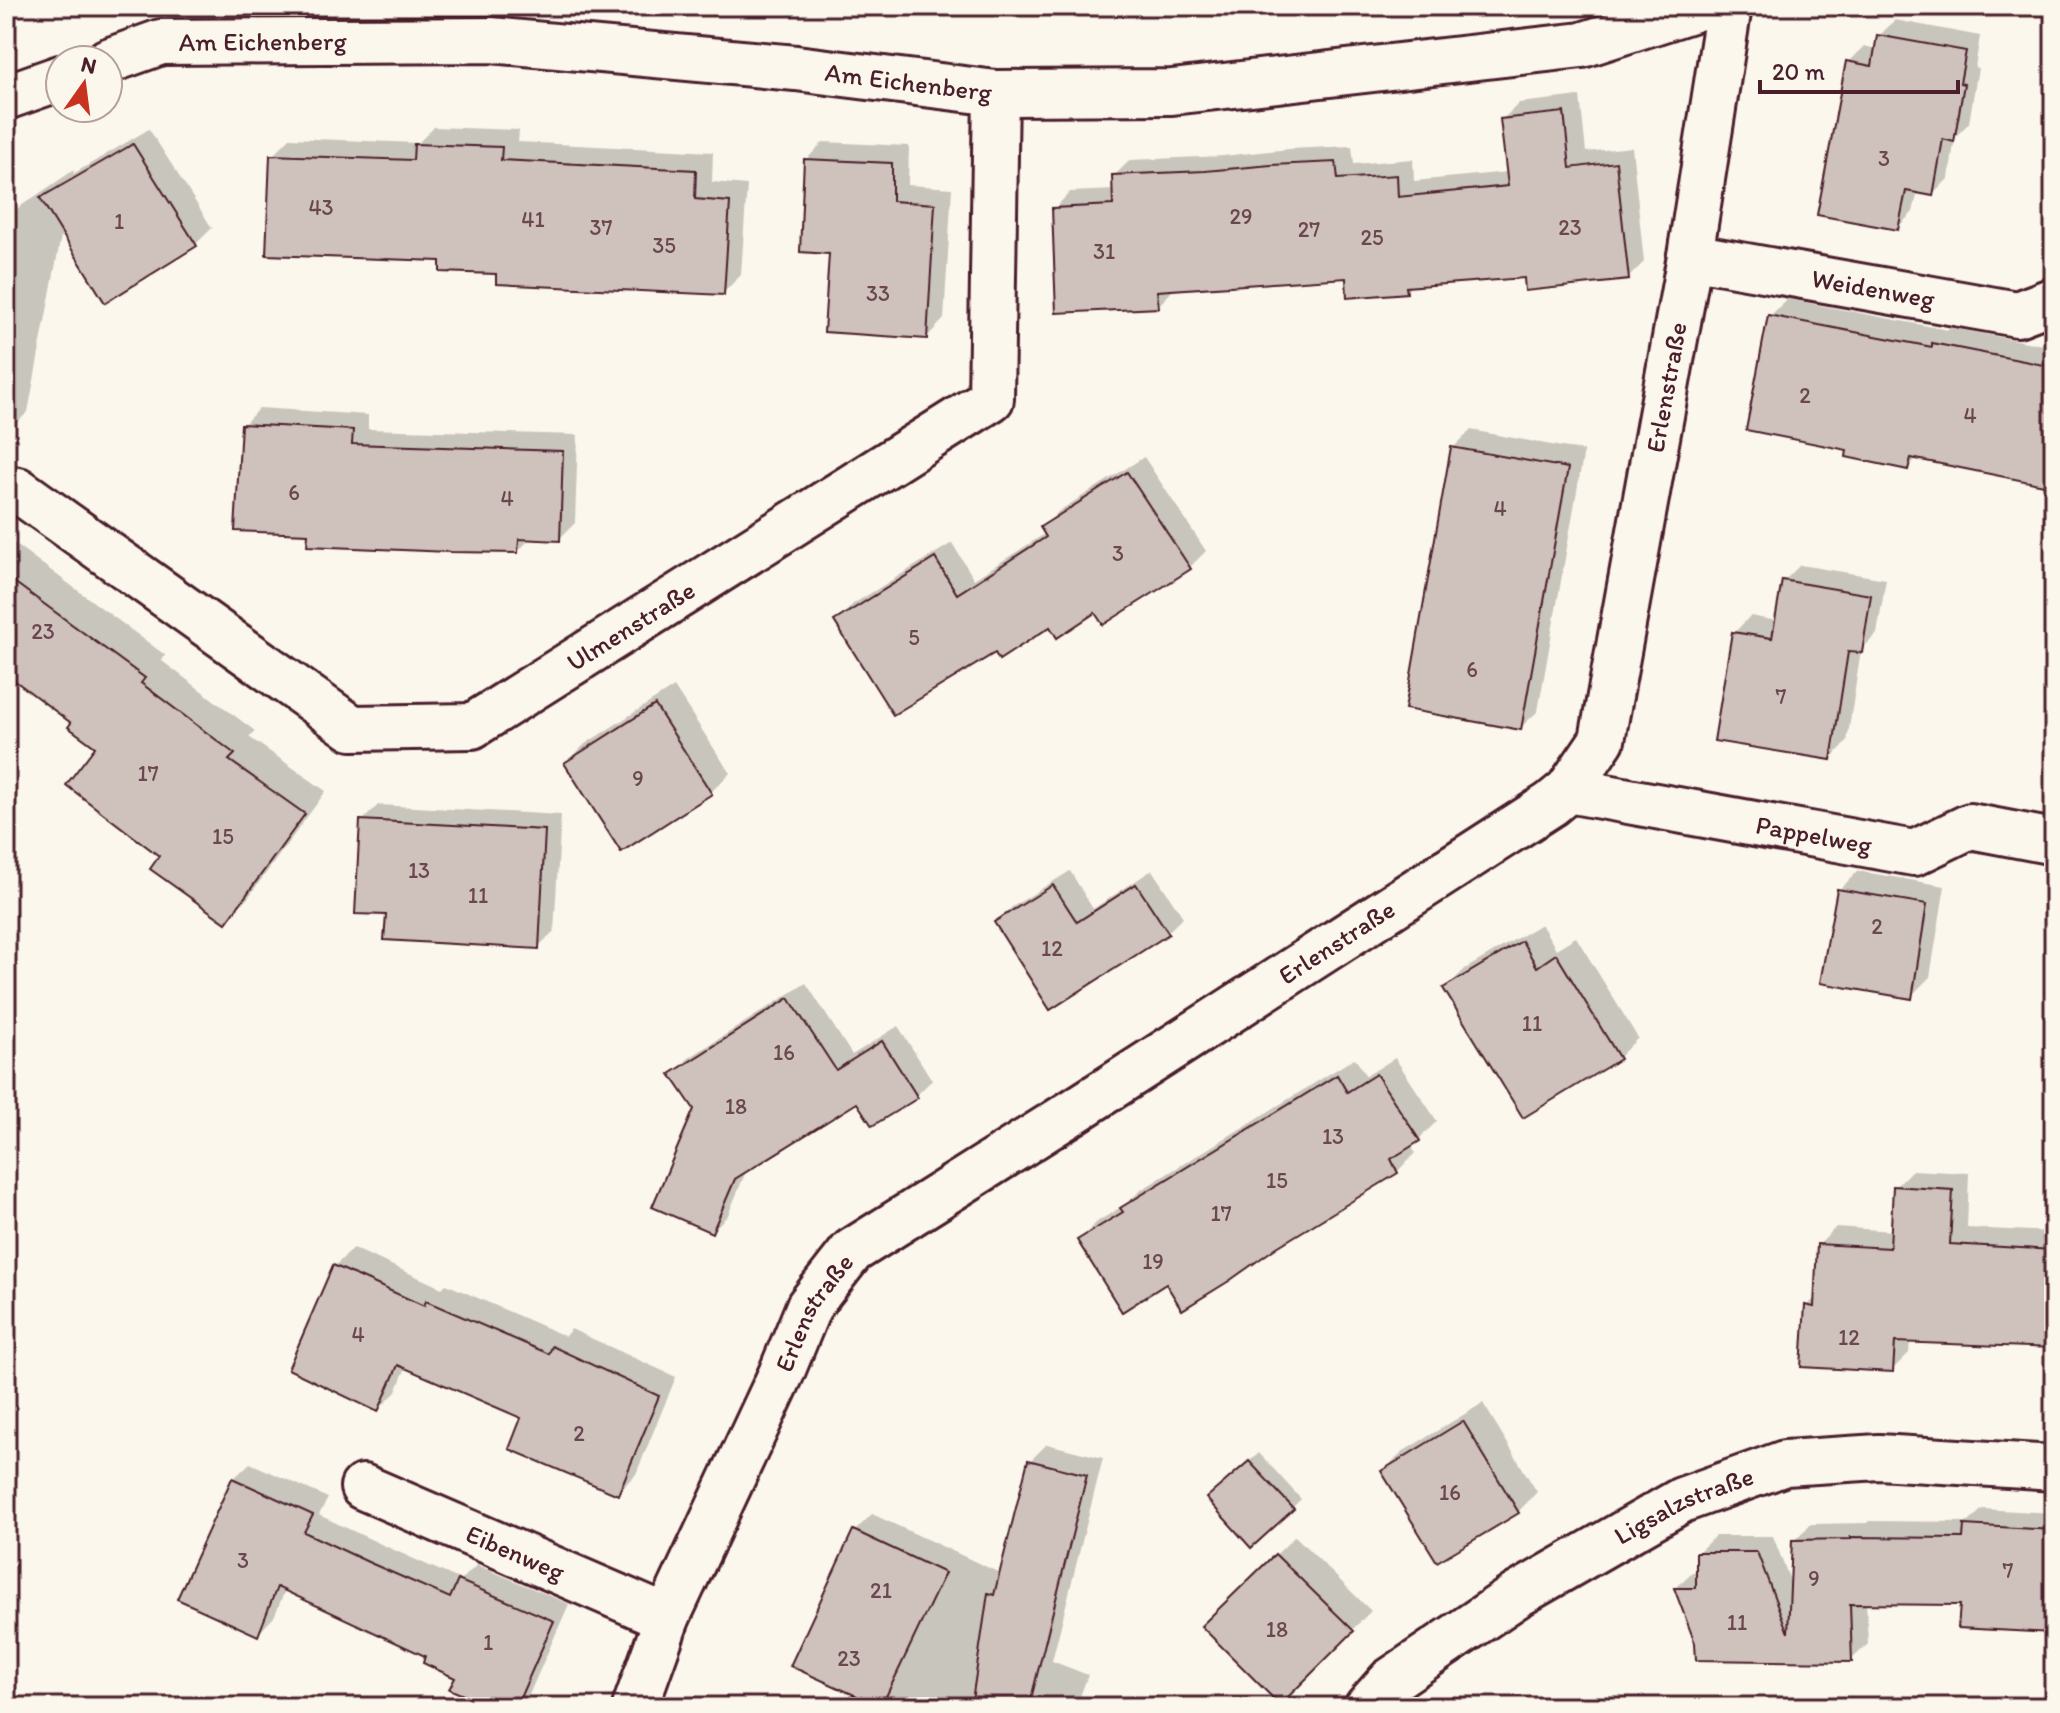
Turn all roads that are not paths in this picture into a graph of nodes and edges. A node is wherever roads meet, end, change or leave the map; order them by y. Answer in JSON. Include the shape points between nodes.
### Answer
{"nodes":[{"id":1,"x":1703,"y":6,"type":"edge"},
{"id":2,"x":1729,"y":6,"type":"edge"},
{"id":3,"x":124,"y":55,"type":"edge"},
{"id":4,"x":44,"y":84,"type":"edge"},
{"id":5,"x":996,"y":93,"type":"junction"},
{"id":6,"x":6,"y":97,"type":"edge"},
{"id":7,"x":1690,"y":256,"type":"junction"},
{"id":8,"x":2054,"y":300,"type":"edge"},
{"id":9,"x":6,"y":488,"type":"edge"},
{"id":10,"x":1568,"y":790,"type":"junction"},
{"id":11,"x":2054,"y":842,"type":"edge"},
{"id":12,"x":2054,"y":1468,"type":"edge"},
{"id":13,"x":363,"y":1487,"type":"dead end"},
{"id":14,"x":667,"y":1618,"type":"junction"},
{"id":15,"x":635,"y":1707,"type":"edge"},
{"id":16,"x":1367,"y":1707,"type":"edge"}],
"edges":[{"from":1,"to":5,"type":"street","name":"Am Eichenberg","via":[[1582,45],[1172,92]]},
{"from":2,"to":7,"type":"street","name":"Erlenstraße"},
{"from":3,"to":5,"type":"street","name":"Am Eichenberg","via":[[161,42],[491,40]]},
{"from":4,"to":6,"type":"street"},
{"from":5,"to":9,"type":"street","name":"Ulmenstraße","via":[[991,399],[472,726],[352,728],[18,490]]},
{"from":7,"to":8,"type":"street","name":"Weidenweg","via":[[2017,314]]},
{"from":7,"to":10,"type":"street","name":"Erlenstraße","via":[[1602,740]]},
{"from":10,"to":11,"type":"street","name":"Pappelweg","via":[[1914,853],[1970,826]]},
{"from":10,"to":14,"type":"street","name":"Erlenstraße","via":[[852,1251],[809,1306]]},
{"from":12,"to":16,"type":"street","name":"Ligsalzstraße","via":[[1879,1457],[1785,1463],[1682,1500],[1531,1587],[1390,1681]]},
{"from":13,"to":14,"type":"street","name":"Eibenweg"},
{"from":14,"to":15,"type":"street","name":"Erlenstraße"}]}
